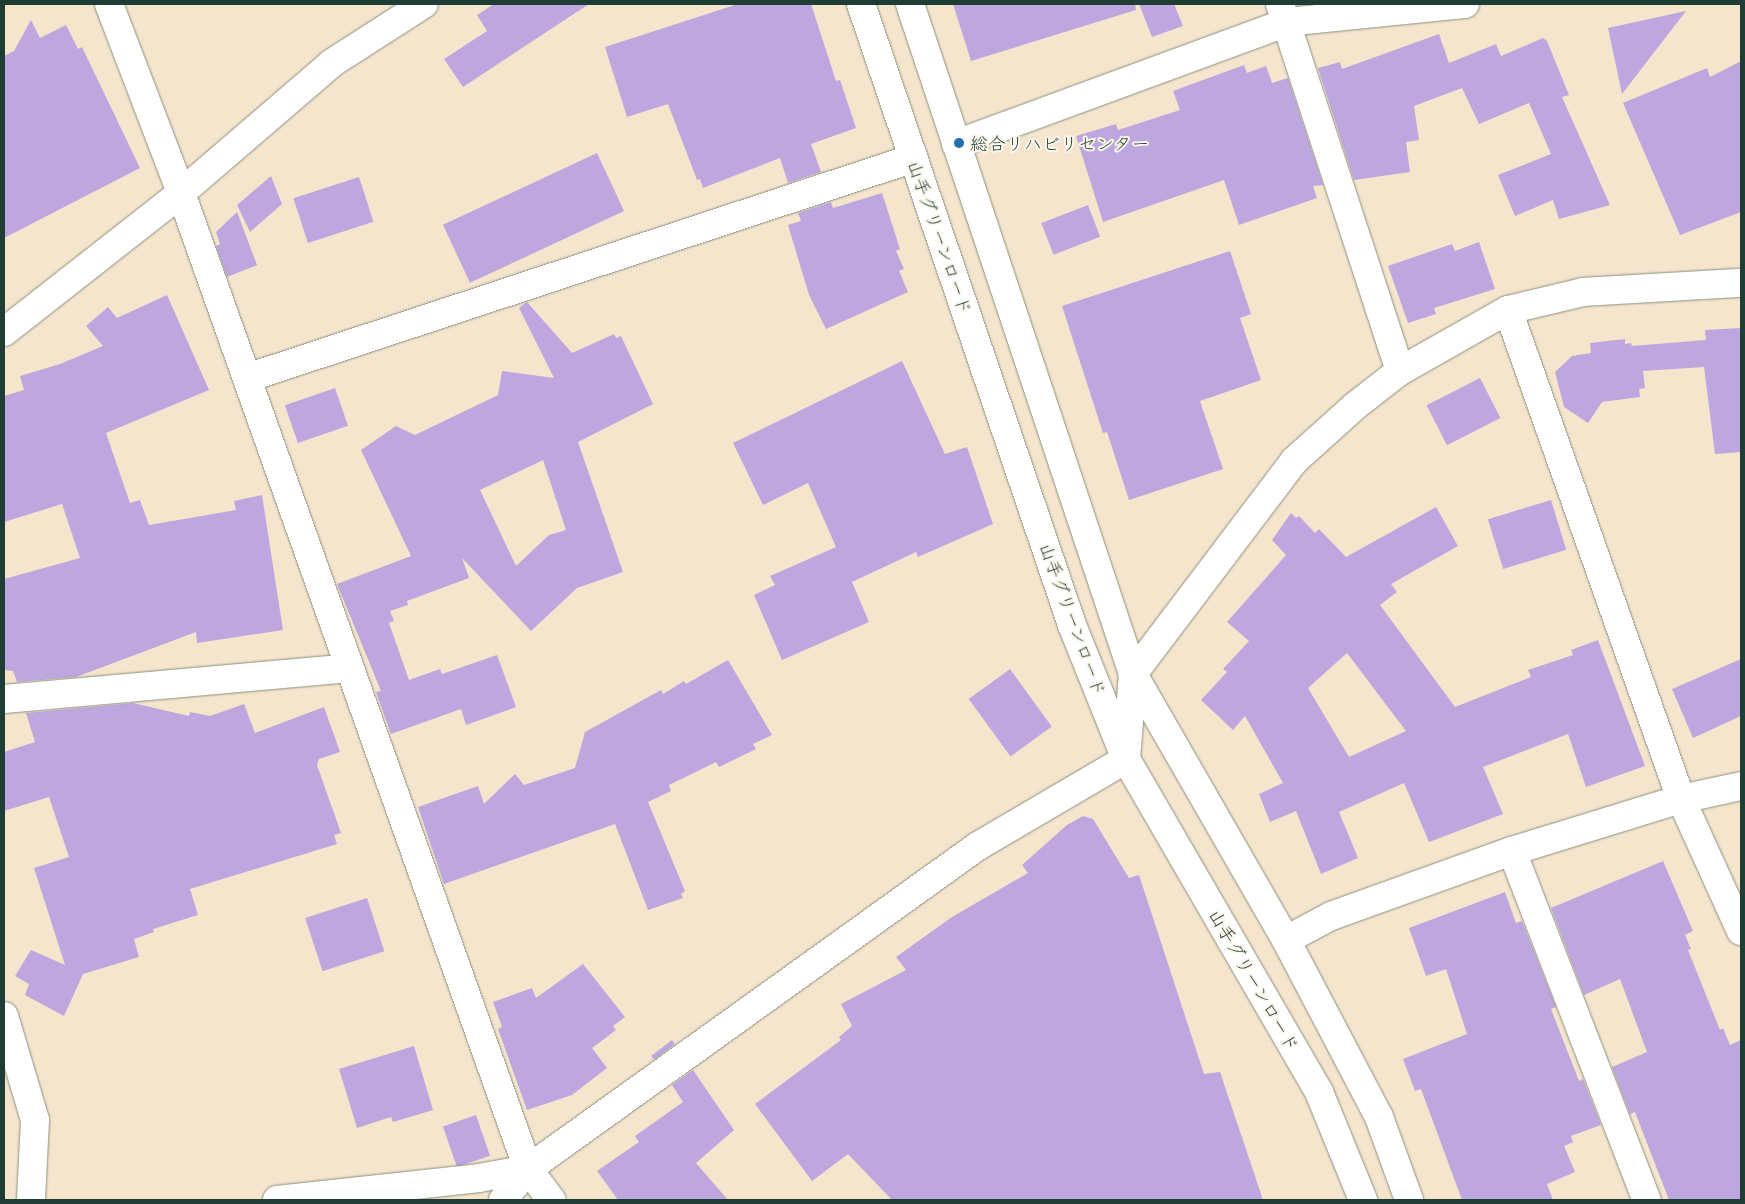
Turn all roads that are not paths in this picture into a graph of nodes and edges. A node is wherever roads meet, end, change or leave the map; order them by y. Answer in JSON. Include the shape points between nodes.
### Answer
{"nodes":[{"id":1,"x":108,"y":4,"type":"edge"},
{"id":2,"x":424,"y":4,"type":"edge"},
{"id":3,"x":861,"y":4,"type":"edge"},
{"id":4,"x":910,"y":4,"type":"edge"},
{"id":5,"x":1465,"y":4,"type":"edge"},
{"id":6,"x":1283,"y":13,"type":"edge"},
{"id":7,"x":956,"y":144,"type":"junction"},
{"id":8,"x":914,"y":158,"type":"junction"},
{"id":9,"x":181,"y":193,"type":"junction"},
{"id":10,"x":1741,"y":283,"type":"edge"},
{"id":11,"x":1508,"y":310,"type":"junction"},
{"id":12,"x":4,"y":332,"type":"edge"},
{"id":13,"x":1400,"y":371,"type":"junction"},
{"id":14,"x":247,"y":378,"type":"junction"},
{"id":15,"x":350,"y":668,"type":"junction"},
{"id":16,"x":1133,"y":674,"type":"junction"},
{"id":17,"x":4,"y":698,"type":"edge"},
{"id":18,"x":1126,"y":759,"type":"junction"},
{"id":19,"x":1741,"y":786,"type":"edge"},
{"id":20,"x":1681,"y":798,"type":"junction"},
{"id":21,"x":1512,"y":850,"type":"junction"},
{"id":22,"x":1741,"y":931,"type":"edge"},
{"id":23,"x":1286,"y":940,"type":"junction"},
{"id":24,"x":4,"y":1016,"type":"edge"},
{"id":25,"x":528,"y":1169,"type":"junction"},
{"id":26,"x":31,"y":1200,"type":"edge"},
{"id":27,"x":277,"y":1200,"type":"edge"},
{"id":28,"x":503,"y":1200,"type":"edge"},
{"id":29,"x":551,"y":1200,"type":"edge"},
{"id":30,"x":1363,"y":1200,"type":"edge"},
{"id":31,"x":1409,"y":1200,"type":"edge"},
{"id":32,"x":1647,"y":1200,"type":"edge"}],
"edges":[{"from":1,"to":9,"type":"street"},
{"from":2,"to":9,"type":"street","via":[[332,63]]},
{"from":3,"to":8,"type":"street","name":"山手グリーンロード"},
{"from":4,"to":7,"type":"street"},
{"from":5,"to":6,"type":"street"},
{"from":6,"to":7,"type":"street"},
{"from":6,"to":13,"type":"street"},
{"from":7,"to":16,"type":"street"},
{"from":8,"to":14,"type":"street"},
{"from":8,"to":18,"type":"street","name":"山手グリーンロード","via":[[1072,624]]},
{"from":9,"to":12,"type":"street"},
{"from":9,"to":14,"type":"street"},
{"from":10,"to":11,"type":"street","via":[[1583,292]]},
{"from":11,"to":13,"type":"street"},
{"from":11,"to":20,"type":"street"},
{"from":13,"to":16,"type":"street","via":[[1294,461]]},
{"from":14,"to":15,"type":"street"},
{"from":15,"to":17,"type":"street"},
{"from":15,"to":25,"type":"street"},
{"from":16,"to":18,"type":"street"},
{"from":16,"to":23,"type":"street"},
{"from":18,"to":25,"type":"street","via":[[978,846]]},
{"from":18,"to":30,"type":"street","name":"山手グリーンロード","via":[[1319,1092]]},
{"from":19,"to":20,"type":"street"},
{"from":20,"to":21,"type":"street"},
{"from":20,"to":22,"type":"street"},
{"from":21,"to":23,"type":"street","via":[[1332,916]]},
{"from":21,"to":32,"type":"street"},
{"from":23,"to":31,"type":"street","via":[[1379,1117]]},
{"from":24,"to":26,"type":"street","via":[[35,1120]]},
{"from":25,"to":27,"type":"street","via":[[479,1178]]},
{"from":25,"to":28,"type":"street"},
{"from":25,"to":29,"type":"street"}]}
